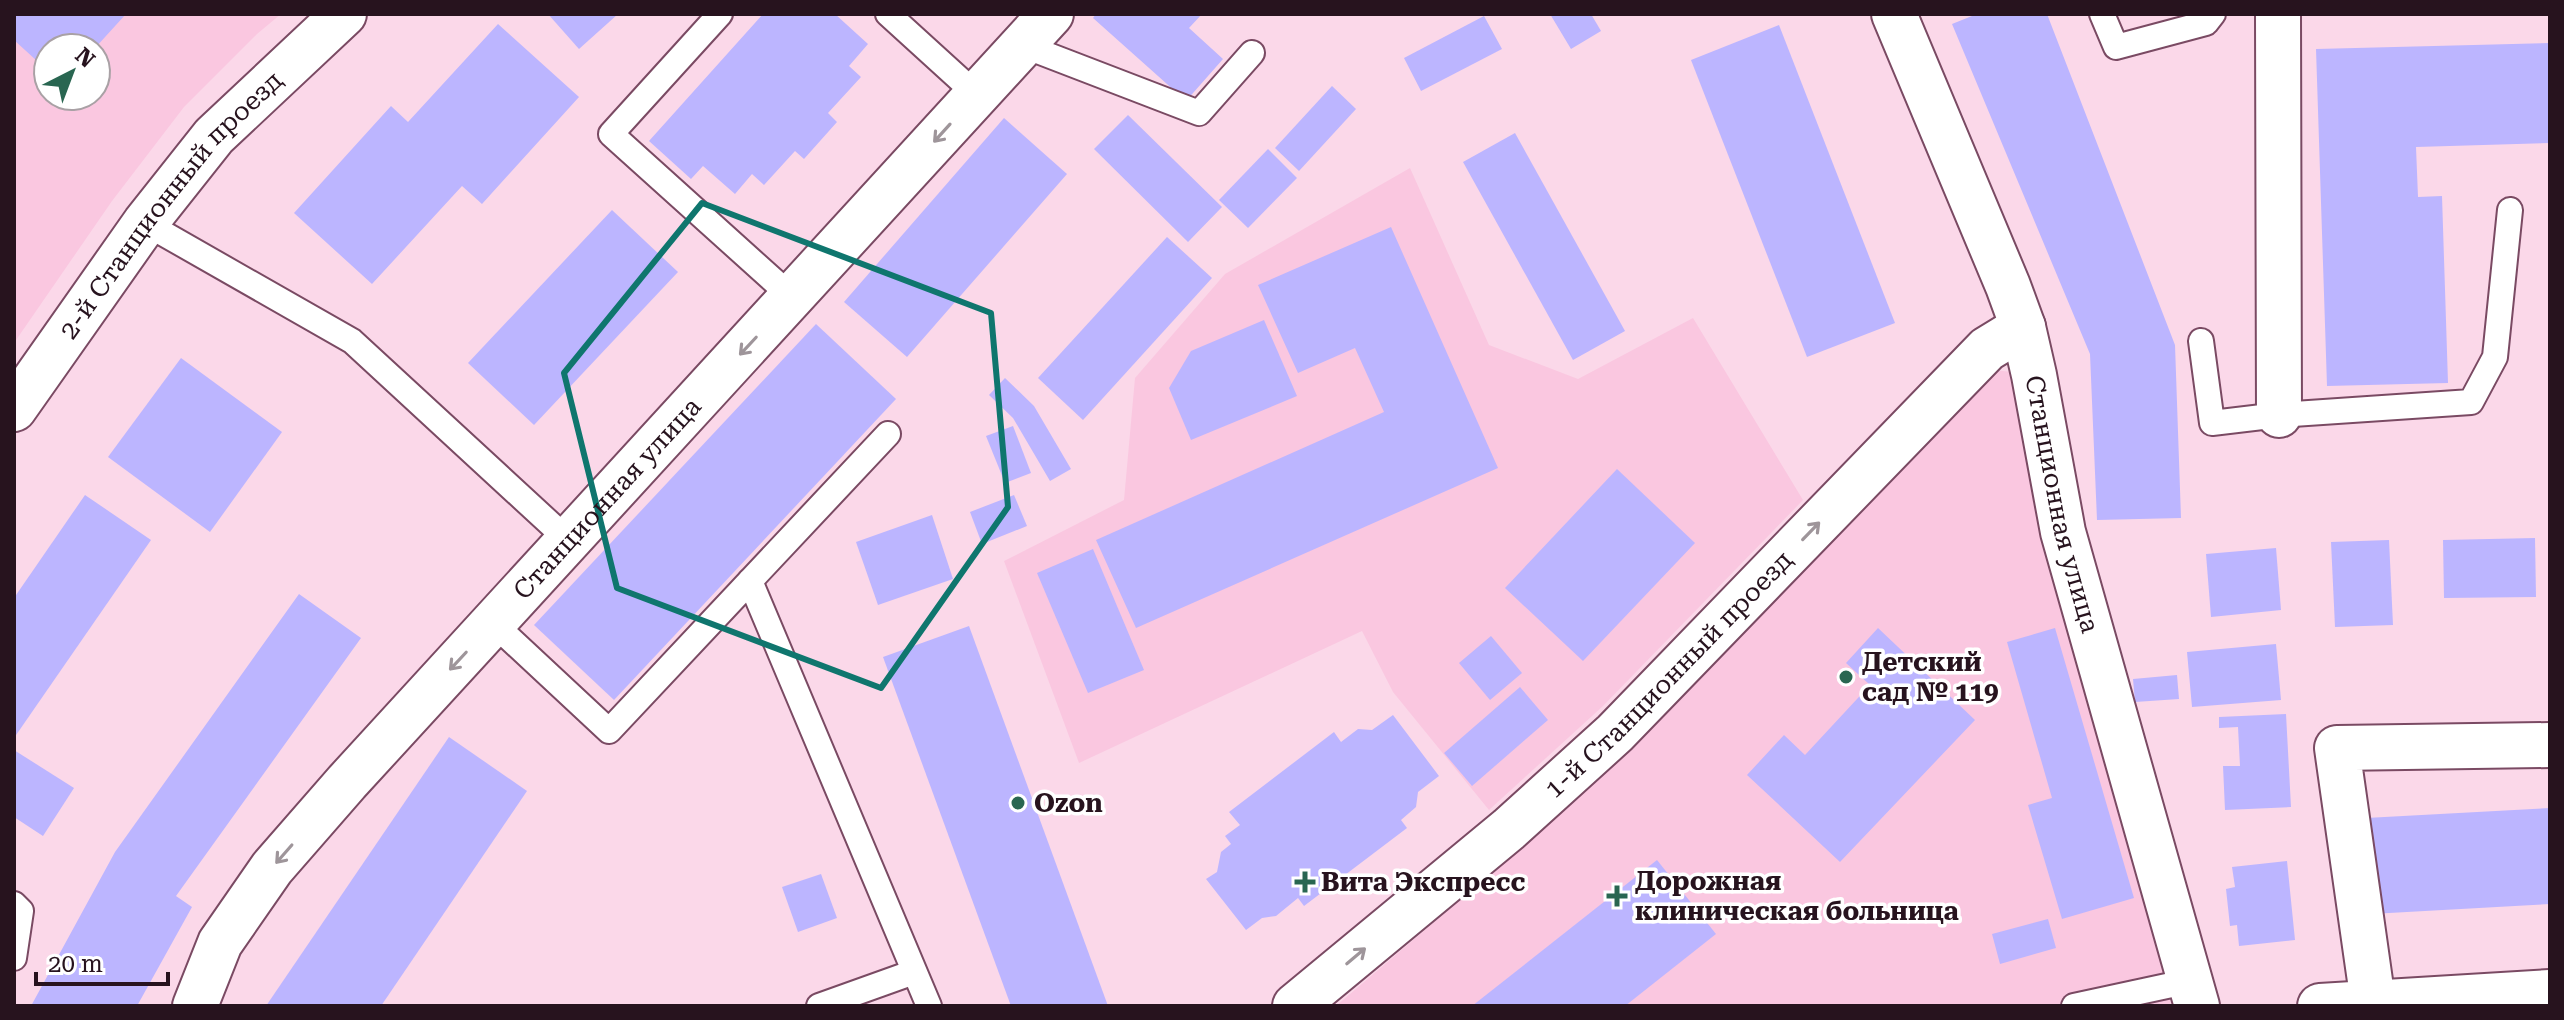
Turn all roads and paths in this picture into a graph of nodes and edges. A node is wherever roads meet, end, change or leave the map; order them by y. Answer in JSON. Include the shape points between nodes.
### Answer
{"nodes":[{"id":1,"x":344,"y":14,"type":"edge"},
{"id":2,"x":720,"y":14,"type":"edge"},
{"id":3,"x":888,"y":14,"type":"edge"},
{"id":4,"x":1894,"y":14,"type":"edge"},
{"id":5,"x":2102,"y":14,"type":"edge"},
{"id":6,"x":2213,"y":14,"type":"edge"},
{"id":7,"x":2278,"y":14,"type":"edge"},
{"id":8,"x":1037,"y":30,"type":"edge"},
{"id":9,"x":1252,"y":53,"type":"dead end"},
{"id":10,"x":977,"y":95,"type":"junction"},
{"id":11,"x":2510,"y":210,"type":"dead end"},
{"id":12,"x":145,"y":223,"type":"junction"},
{"id":13,"x":793,"y":298,"type":"junction"},
{"id":14,"x":2023,"y":327,"type":"junction"},
{"id":15,"x":2201,"y":341,"type":"dead end"},
{"id":16,"x":14,"y":409,"type":"edge"},
{"id":17,"x":2279,"y":415,"type":"junction"},
{"id":18,"x":888,"y":434,"type":"dead end"},
{"id":19,"x":569,"y":541,"type":"junction"},
{"id":20,"x":750,"y":581,"type":"junction"},
{"id":21,"x":493,"y":623,"type":"junction"},
{"id":22,"x":2550,"y":745,"type":"edge"},
{"id":23,"x":14,"y":904,"type":"edge"},
{"id":24,"x":14,"y":958,"type":"edge"},
{"id":25,"x":914,"y":972,"type":"junction"},
{"id":26,"x":2550,"y":992,"type":"edge"},
{"id":27,"x":2194,"y":993,"type":"edge"},
{"id":28,"x":2373,"y":1002,"type":"junction"},
{"id":29,"x":195,"y":1006,"type":"edge"},
{"id":30,"x":819,"y":1006,"type":"edge"},
{"id":31,"x":929,"y":1006,"type":"edge"},
{"id":32,"x":1295,"y":1006,"type":"edge"},
{"id":33,"x":2074,"y":1006,"type":"edge"},
{"id":34,"x":2320,"y":1006,"type":"edge"}],
"edges":[{"from":1,"to":12,"type":"street","name":"2-й Станционный проезд","via":[[214,136]]},
{"from":2,"to":13,"type":"lane","via":[[611,134]]},
{"from":3,"to":10,"type":"lane"},
{"from":4,"to":14,"type":"street","name":"Станционная улица"},
{"from":5,"to":6,"type":"lane","via":[[2116,47],[2206,23]]},
{"from":7,"to":17,"type":"street"},
{"from":8,"to":9,"type":"lane","via":[[1199,113]]},
{"from":8,"to":10,"type":"street","name":"Станционная улица"},
{"from":10,"to":13,"type":"street","name":"Станционная улица","one_way":true},
{"from":11,"to":17,"type":"lane","via":[[2495,357],[2471,402]]},
{"from":12,"to":16,"type":"street","name":"2-й Станционный проезд"},
{"from":12,"to":19,"type":"lane","via":[[352,341]]},
{"from":13,"to":19,"type":"street","name":"Станционная улица","one_way":true},
{"from":14,"to":27,"type":"street","name":"Станционная улица","via":[[2063,532]]},
{"from":32,"to":14,"type":"street","name":"1-й Станционный проезд","one_way":true,"via":[[1509,829],[1615,733],[1987,349]]},
{"from":15,"to":17,"type":"lane","via":[[2212,423]]},
{"from":18,"to":20,"type":"lane"},
{"from":19,"to":21,"type":"street","name":"Станционная улица"},
{"from":20,"to":21,"type":"lane","via":[[609,731]]},
{"from":20,"to":25,"type":"lane"},
{"from":21,"to":29,"type":"street","name":"Станционная улица","one_way":true,"via":[[272,868],[220,943]]},
{"from":22,"to":28,"type":"street","via":[[2337,748]]},
{"from":23,"to":24,"type":"lane","via":[[21,911]]},
{"from":25,"to":30,"type":"lane"},
{"from":25,"to":31,"type":"lane"},
{"from":26,"to":28,"type":"street"},
{"from":27,"to":33,"type":"lane"},
{"from":28,"to":34,"type":"street"}]}
